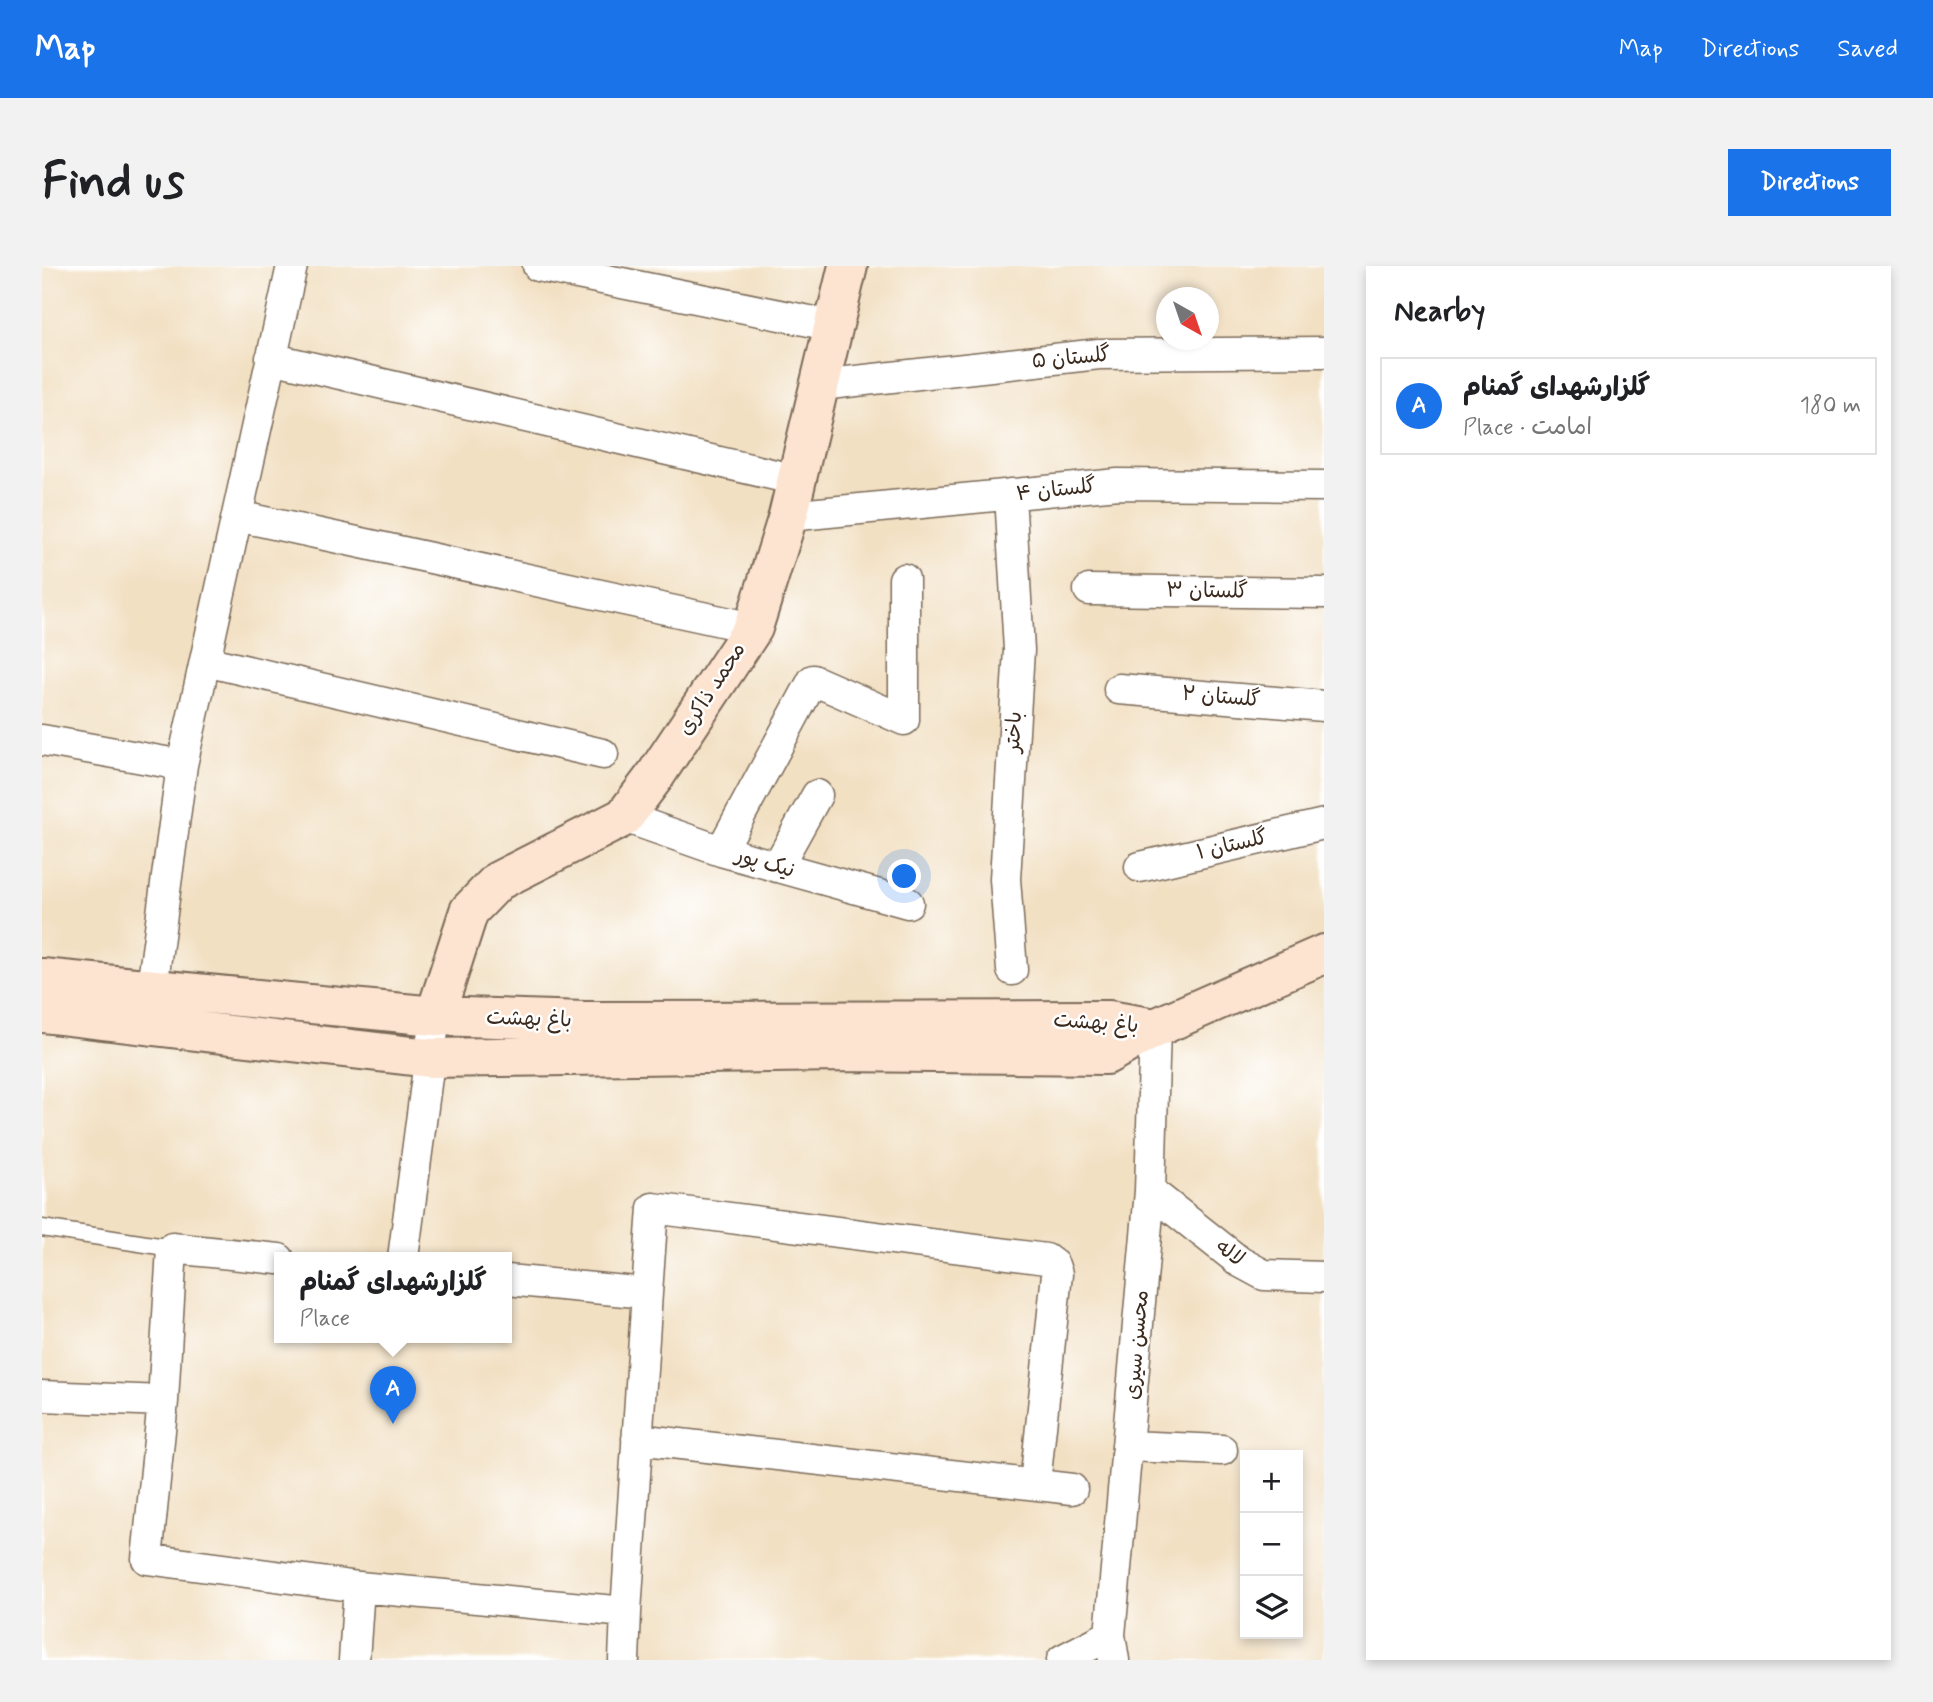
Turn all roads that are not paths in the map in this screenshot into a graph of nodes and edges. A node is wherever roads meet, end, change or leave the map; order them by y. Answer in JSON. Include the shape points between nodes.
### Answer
{"nodes":[{"id":1,"x":292,"y":266,"type":"edge"},
{"id":2,"x":538,"y":266,"type":"edge"},
{"id":3,"x":848,"y":266,"type":"edge"},
{"id":4,"x":834,"y":326,"type":"junction"},
{"id":5,"x":1324,"y":352,"type":"edge"},
{"id":6,"x":271,"y":358,"type":"junction"},
{"id":7,"x":820,"y":386,"type":"junction"},
{"id":8,"x":1324,"y":486,"type":"edge"},
{"id":9,"x":1010,"y":494,"type":"junction"},
{"id":10,"x":793,"y":498,"type":"junction"},
{"id":11,"x":237,"y":516,"type":"junction"},
{"id":12,"x":904,"y":579,"type":"dead end"},
{"id":13,"x":1089,"y":590,"type":"dead end"},
{"id":14,"x":1324,"y":593,"type":"edge"},
{"id":15,"x":753,"y":628,"type":"junction"},
{"id":16,"x":205,"y":662,"type":"junction"},
{"id":17,"x":1119,"y":689,"type":"dead end"},
{"id":18,"x":1324,"y":706,"type":"edge"},
{"id":19,"x":42,"y":740,"type":"edge"},
{"id":20,"x":603,"y":754,"type":"dead end"},
{"id":21,"x":182,"y":765,"type":"junction"},
{"id":22,"x":817,"y":795,"type":"dead end"},
{"id":23,"x":624,"y":817,"type":"junction"},
{"id":24,"x":1324,"y":824,"type":"edge"},
{"id":25,"x":721,"y":851,"type":"junction"},
{"id":26,"x":777,"y":867,"type":"junction"},
{"id":27,"x":1140,"y":867,"type":"dead end"},
{"id":28,"x":908,"y":903,"type":"dead end"},
{"id":29,"x":1324,"y":946,"type":"edge"},
{"id":30,"x":1324,"y":955,"type":"edge"},
{"id":31,"x":1012,"y":970,"type":"dead end"},
{"id":32,"x":42,"y":978,"type":"edge"},
{"id":33,"x":152,"y":988,"type":"junction"},
{"id":34,"x":42,"y":1013,"type":"edge"},
{"id":35,"x":435,"y":1016,"type":"junction"},
{"id":36,"x":1155,"y":1028,"type":"junction"},
{"id":37,"x":429,"y":1058,"type":"junction"},
{"id":38,"x":1150,"y":1191,"type":"junction"},
{"id":39,"x":42,"y":1228,"type":"edge"},
{"id":40,"x":172,"y":1248,"type":"junction"},
{"id":41,"x":403,"y":1252,"type":"edge"},
{"id":42,"x":274,"y":1258,"type":"edge"},
{"id":43,"x":1324,"y":1277,"type":"edge"},
{"id":44,"x":512,"y":1280,"type":"edge"},
{"id":45,"x":647,"y":1293,"type":"junction"},
{"id":46,"x":42,"y":1396,"type":"edge"},
{"id":47,"x":163,"y":1401,"type":"junction"},
{"id":48,"x":637,"y":1439,"type":"junction"},
{"id":49,"x":1129,"y":1446,"type":"junction"},
{"id":50,"x":1222,"y":1450,"type":"dead end"},
{"id":51,"x":1035,"y":1485,"type":"junction"},
{"id":52,"x":1072,"y":1489,"type":"dead end"},
{"id":53,"x":359,"y":1587,"type":"junction"},
{"id":54,"x":626,"y":1612,"type":"junction"},
{"id":55,"x":1112,"y":1647,"type":"edge"},
{"id":56,"x":354,"y":1660,"type":"edge"},
{"id":57,"x":624,"y":1660,"type":"edge"},
{"id":58,"x":1062,"y":1660,"type":"edge"}],
"edges":[{"from":1,"to":6,"type":"street"},
{"from":2,"to":4,"type":"street"},
{"from":3,"to":4,"type":"street","name":"محمد ذاکری"},
{"from":4,"to":7,"type":"street","name":"محمد ذاکری"},
{"from":5,"to":7,"type":"street","name":"گلستان ۵","via":[[1098,354]]},
{"from":6,"to":10,"type":"street","name":"گلستان ۴"},
{"from":6,"to":11,"type":"street"},
{"from":7,"to":10,"type":"street","name":"محمد ذاکری"},
{"from":8,"to":9,"type":"street","name":"گلستان ۴","via":[[1118,484]]},
{"from":9,"to":10,"type":"street","name":"گلستان ۴"},
{"from":9,"to":31,"type":"street","name":"باختر","via":[[1019,650],[1005,879]]},
{"from":10,"to":15,"type":"street","name":"محمد ذاکری"},
{"from":11,"to":15,"type":"street"},
{"from":11,"to":16,"type":"street"},
{"from":12,"to":25,"type":"street","via":[[904,720],[813,680]]},
{"from":13,"to":14,"type":"street","name":"گلستان ۳"},
{"from":15,"to":23,"type":"street","name":"محمد ذاکری"},
{"from":16,"to":20,"type":"street"},
{"from":16,"to":21,"type":"street"},
{"from":17,"to":18,"type":"street","name":"گلستان ۲"},
{"from":19,"to":21,"type":"street"},
{"from":21,"to":33,"type":"street"},
{"from":22,"to":26,"type":"street"},
{"from":23,"to":25,"type":"street","name":"نیک پور"},
{"from":23,"to":35,"type":"street","name":"محمد ذاکری","via":[[498,881],[469,911]]},
{"from":24,"to":27,"type":"street","name":"گلستان ۱"},
{"from":25,"to":26,"type":"street","name":"نیک پور"},
{"from":26,"to":28,"type":"street","name":"نیک پور"},
{"from":29,"to":30,"type":"street"},
{"from":30,"to":36,"type":"street"},
{"from":32,"to":33,"type":"street","name":"باغ بهشت"},
{"from":33,"to":35,"type":"street","name":"باغ بهشت"},
{"from":34,"to":37,"type":"street","name":"باغ بهشت"},
{"from":35,"to":36,"type":"street","name":"باغ بهشت","via":[[585,1021],[1109,1020]]},
{"from":35,"to":37,"type":"street"},
{"from":36,"to":37,"type":"street","name":"باغ بهشت","via":[[1106,1055],[840,1052]]},
{"from":36,"to":38,"type":"street","name":"محسن سیری"},
{"from":37,"to":41,"type":"street"},
{"from":38,"to":43,"type":"street","name":"لاله","via":[[1264,1276]]},
{"from":38,"to":49,"type":"street","name":"محسن سیری"},
{"from":39,"to":40,"type":"lane"},
{"from":40,"to":42,"type":"street"},
{"from":40,"to":47,"type":"street"},
{"from":44,"to":45,"type":"street"},
{"from":45,"to":48,"type":"street"},
{"from":45,"to":51,"type":"street","via":[[653,1208],[1046,1259],[1057,1274]]},
{"from":46,"to":47,"type":"street"},
{"from":47,"to":53,"type":"street","via":[[147,1559]]},
{"from":48,"to":51,"type":"street"},
{"from":48,"to":54,"type":"street"},
{"from":49,"to":50,"type":"street"},
{"from":49,"to":55,"type":"street","name":"محسن سیری"},
{"from":51,"to":52,"type":"street"},
{"from":53,"to":54,"type":"street"},
{"from":53,"to":56,"type":"street"},
{"from":54,"to":57,"type":"street"},
{"from":55,"to":58,"type":"street"}]}
